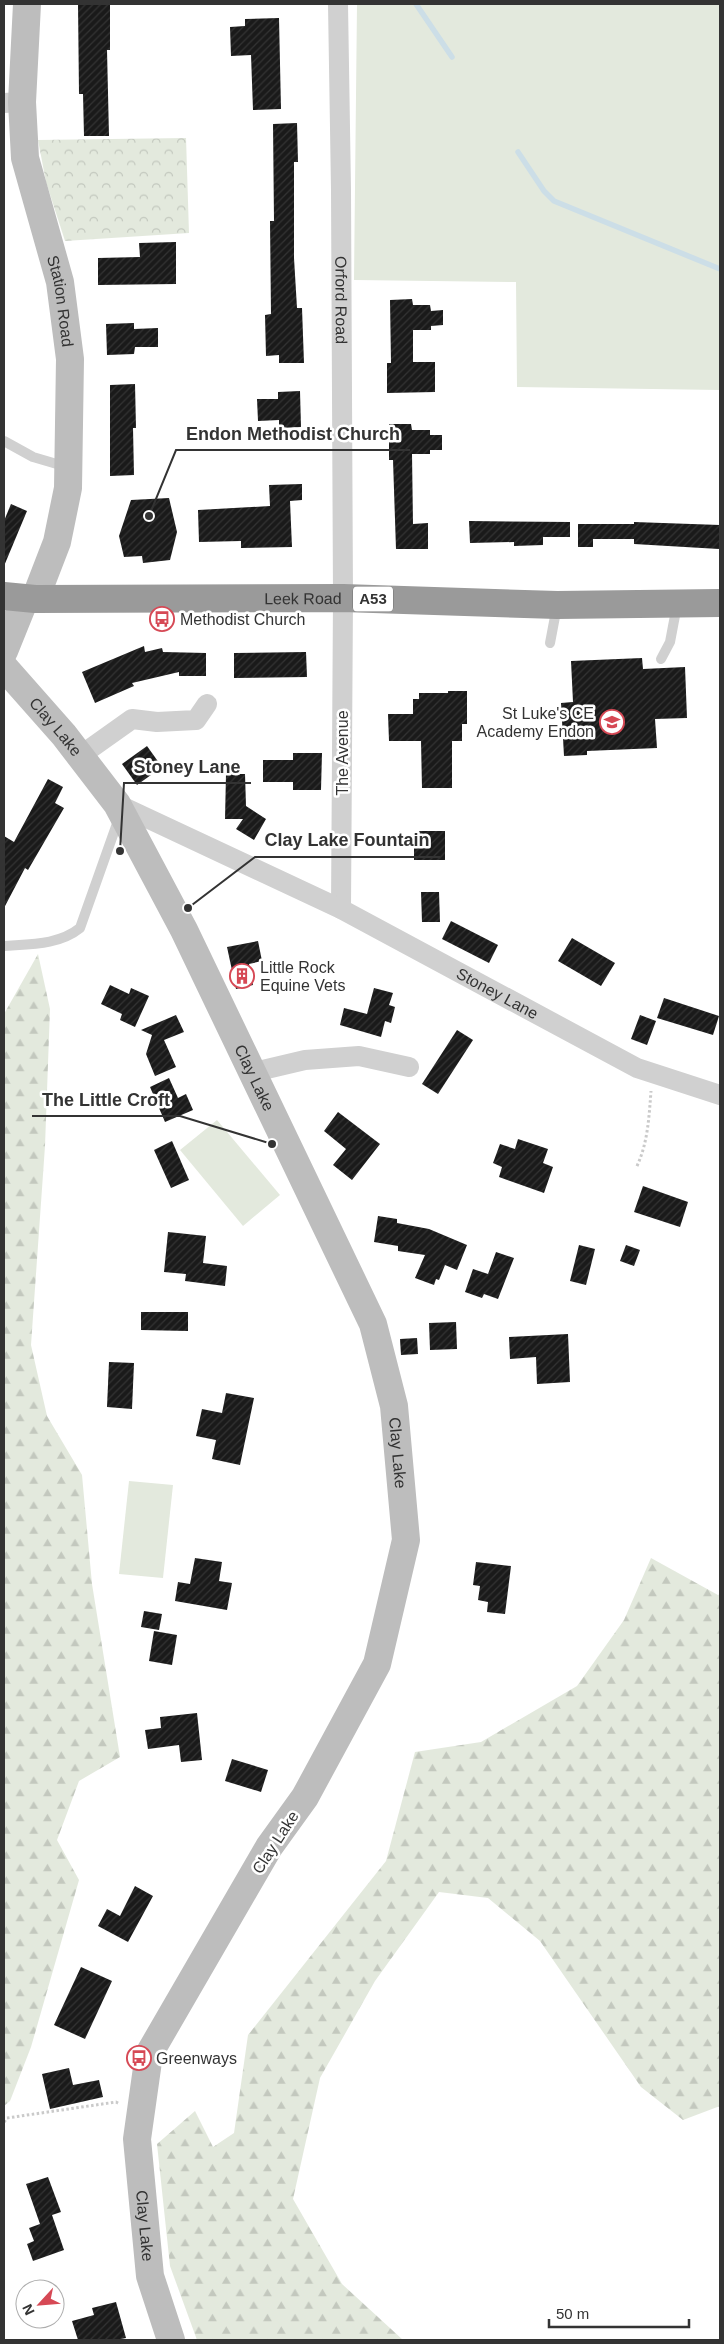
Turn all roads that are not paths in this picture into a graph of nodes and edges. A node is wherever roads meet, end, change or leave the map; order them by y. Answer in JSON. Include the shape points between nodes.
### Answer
{"nodes":[{"id":1,"x":27,"y":4,"type":"edge"},
{"id":2,"x":338,"y":4,"type":"edge"},
{"id":3,"x":13,"y":103,"type":"edge"},
{"id":4,"x":4,"y":441,"type":"edge"},
{"id":5,"x":68,"y":468,"type":"junction"},
{"id":6,"x":21,"y":598,"type":"edge"},
{"id":7,"x":343,"y":598,"type":"junction"},
{"id":8,"x":677,"y":603,"type":"junction"},
{"id":9,"x":720,"y":603,"type":"edge"},
{"id":10,"x":558,"y":605,"type":"junction"},
{"id":11,"x":550,"y":643,"type":"dead end"},
{"id":12,"x":4,"y":651,"type":"edge"},
{"id":13,"x":661,"y":659,"type":"dead end"},
{"id":14,"x":4,"y":666,"type":"edge"},
{"id":15,"x":207,"y":704,"type":"dead end"},
{"id":16,"x":80,"y":756,"type":"junction"},
{"id":17,"x":119,"y":808,"type":"junction"},
{"id":18,"x":340,"y":909,"type":"junction"},
{"id":19,"x":4,"y":946,"type":"edge"},
{"id":20,"x":409,"y":1067,"type":"dead end"},
{"id":21,"x":254,"y":1072,"type":"junction"},
{"id":22,"x":720,"y":1095,"type":"edge"},
{"id":23,"x":171,"y":2340,"type":"edge"}],
"edges":[{"from":1,"to":3,"type":"main road","name":"Station Road"},
{"from":2,"to":7,"type":"street","name":"Orford Road"},
{"from":3,"to":5,"type":"main road","name":"Station Road","via":[[60,282],[70,359]]},
{"from":4,"to":5,"type":"lane","via":[[33,457]]},
{"from":5,"to":6,"type":"main road","name":"Station Road","via":[[68,488],[56,542]]},
{"from":6,"to":7,"type":"highway","name":"Leek Road","number":"A53"},
{"from":6,"to":12,"type":"main road"},
{"from":7,"to":10,"type":"highway","name":"Leek Road","number":"A53"},
{"from":7,"to":18,"type":"street","name":"The Avenue"},
{"from":8,"to":9,"type":"highway","name":"Leek Road","number":"A53"},
{"from":8,"to":10,"type":"highway","name":"Leek Road","number":"A53"},
{"from":8,"to":13,"type":"lane","via":[[670,642]]},
{"from":10,"to":11,"type":"lane"},
{"from":14,"to":16,"type":"main road","name":"Clay Lake"},
{"from":15,"to":16,"type":"street","via":[[196,720],[157,722],[132,719]]},
{"from":16,"to":17,"type":"main road","name":"Clay Lake"},
{"from":17,"to":18,"type":"street","name":"Stoney Lane"},
{"from":17,"to":19,"type":"lane","via":[[80,928],[70,935],[47,942]]},
{"from":17,"to":21,"type":"main road","name":"Clay Lake"},
{"from":18,"to":22,"type":"street","name":"Stoney Lane","via":[[637,1068]]},
{"from":20,"to":21,"type":"street","via":[[358,1056],[305,1060]]},
{"from":21,"to":23,"type":"main road","name":"Clay Lake","via":[[373,1324],[394,1406],[406,1540],[377,1664],[305,1797],[268,1847],[149,2054],[137,2139],[150,2276]]}]}
